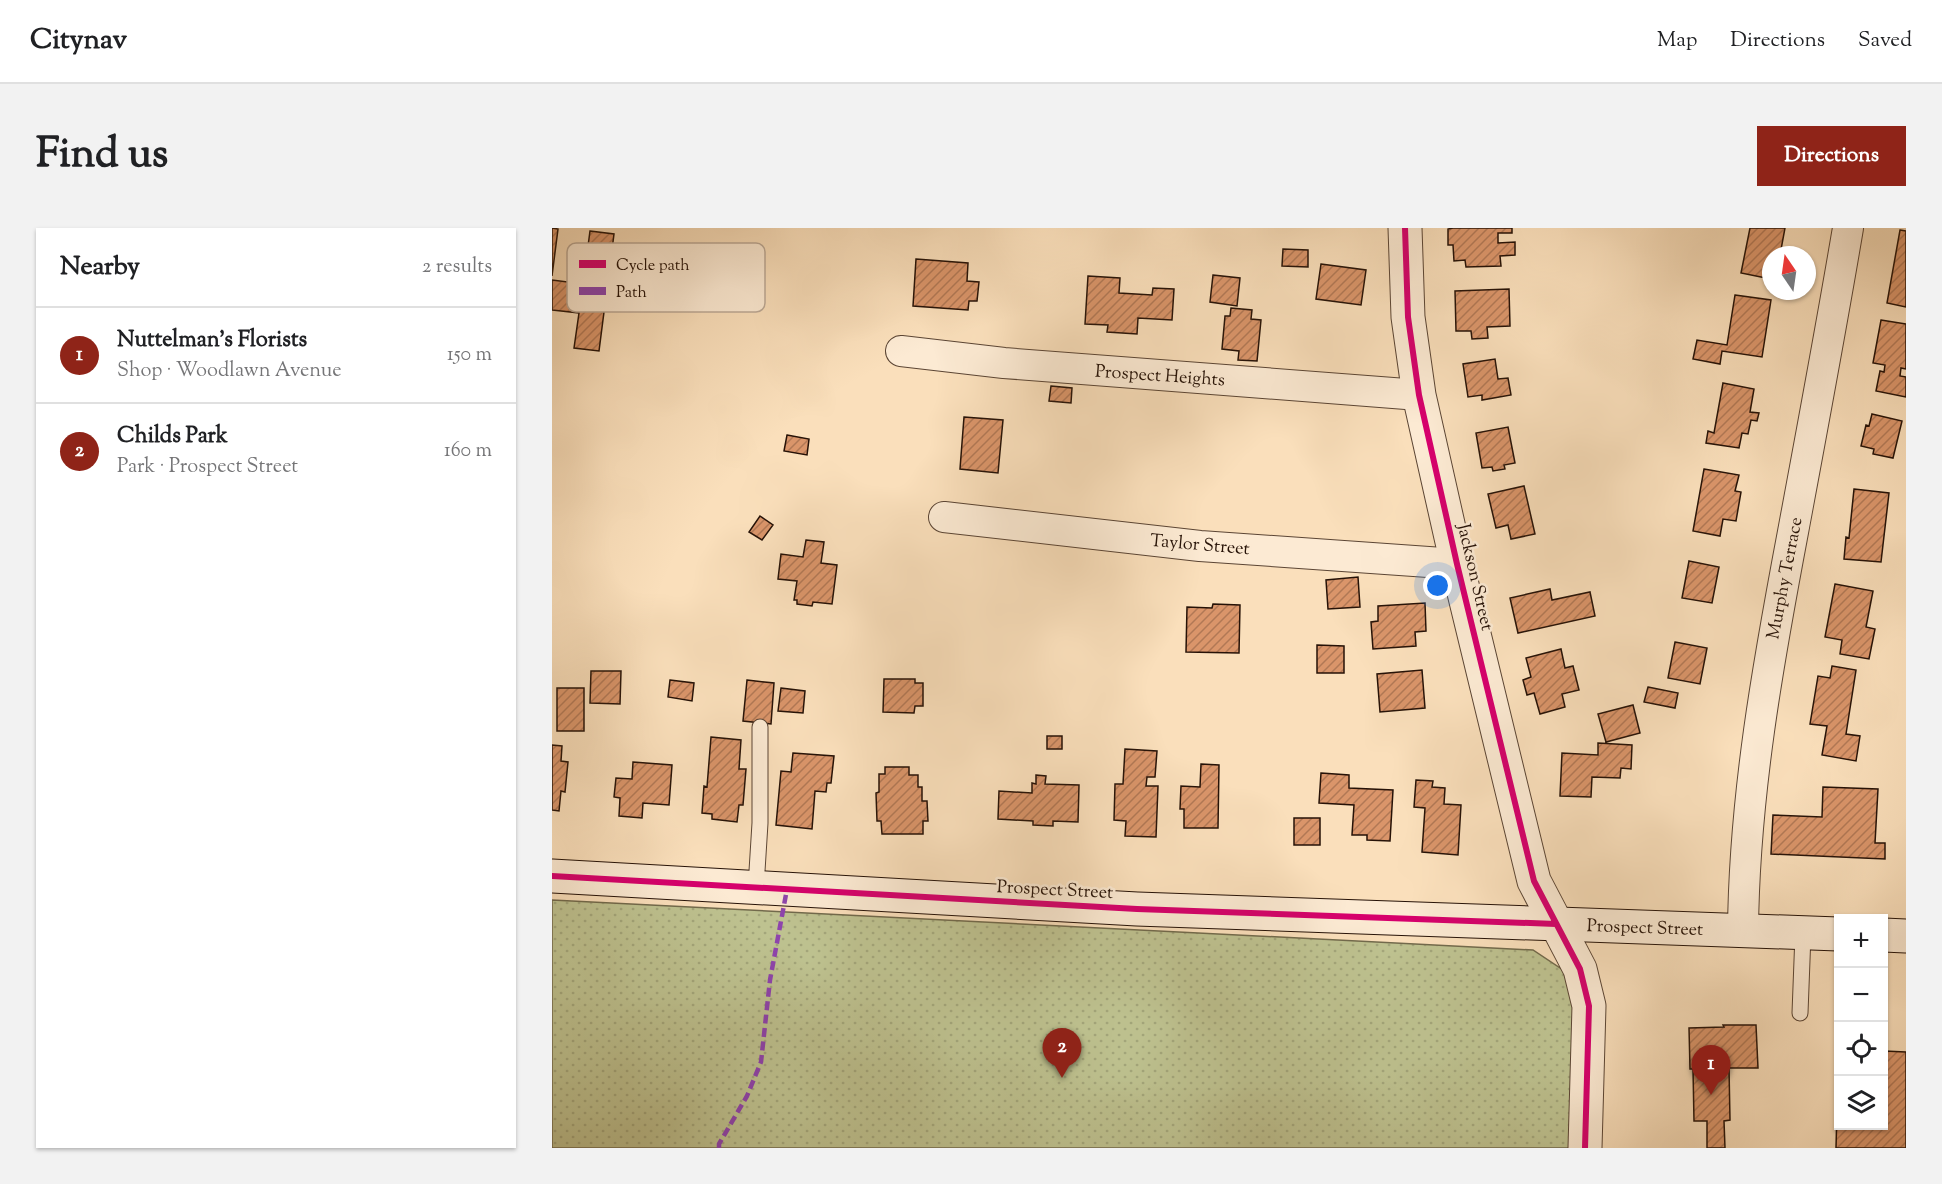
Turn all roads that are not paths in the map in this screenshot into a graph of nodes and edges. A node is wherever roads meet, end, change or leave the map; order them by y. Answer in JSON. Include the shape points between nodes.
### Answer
{"nodes":[{"id":1,"x":1405,"y":228,"type":"edge"},
{"id":2,"x":1848,"y":228,"type":"edge"},
{"id":3,"x":901,"y":351,"type":"dead end"},
{"id":4,"x":1419,"y":395,"type":"junction"},
{"id":5,"x":944,"y":517,"type":"dead end"},
{"id":6,"x":1457,"y":564,"type":"junction"},
{"id":7,"x":760,"y":727,"type":"dead end"},
{"id":8,"x":552,"y":876,"type":"edge"},
{"id":9,"x":756,"y":887,"type":"junction"},
{"id":10,"x":1556,"y":924,"type":"junction"},
{"id":11,"x":1743,"y":932,"type":"junction"},
{"id":12,"x":1803,"y":933,"type":"junction"},
{"id":13,"x":1834,"y":934,"type":"edge"},
{"id":14,"x":1888,"y":935,"type":"edge"},
{"id":15,"x":1906,"y":936,"type":"edge"},
{"id":16,"x":1800,"y":1013,"type":"dead end"},
{"id":17,"x":1585,"y":1148,"type":"edge"}],
"edges":[{"from":1,"to":4,"type":"main road","name":"Jackson Street","via":[[1408,317]]},
{"from":2,"to":11,"type":"street","name":"Murphy Terrace","via":[[1754,759]]},
{"from":3,"to":4,"type":"street","name":"Prospect Heights","via":[[1004,363]]},
{"from":4,"to":6,"type":"main road","name":"Jackson Street"},
{"from":5,"to":6,"type":"street","name":"Taylor Street","via":[[1200,546]]},
{"from":6,"to":10,"type":"main road","name":"Jackson Street","via":[[1534,881]]},
{"from":7,"to":9,"type":"lane"},
{"from":8,"to":9,"type":"main road","name":"Prospect Street"},
{"from":9,"to":10,"type":"main road","name":"Prospect Street","via":[[1137,909]]},
{"from":10,"to":11,"type":"main road","name":"Prospect Street"},
{"from":10,"to":17,"type":"main road","name":"Jackson Street","via":[[1581,969],[1589,1006]]},
{"from":11,"to":12,"type":"main road","name":"Prospect Street"},
{"from":12,"to":13,"type":"main road","name":"Prospect Street"},
{"from":12,"to":16,"type":"lane"},
{"from":14,"to":15,"type":"main road"}]}
